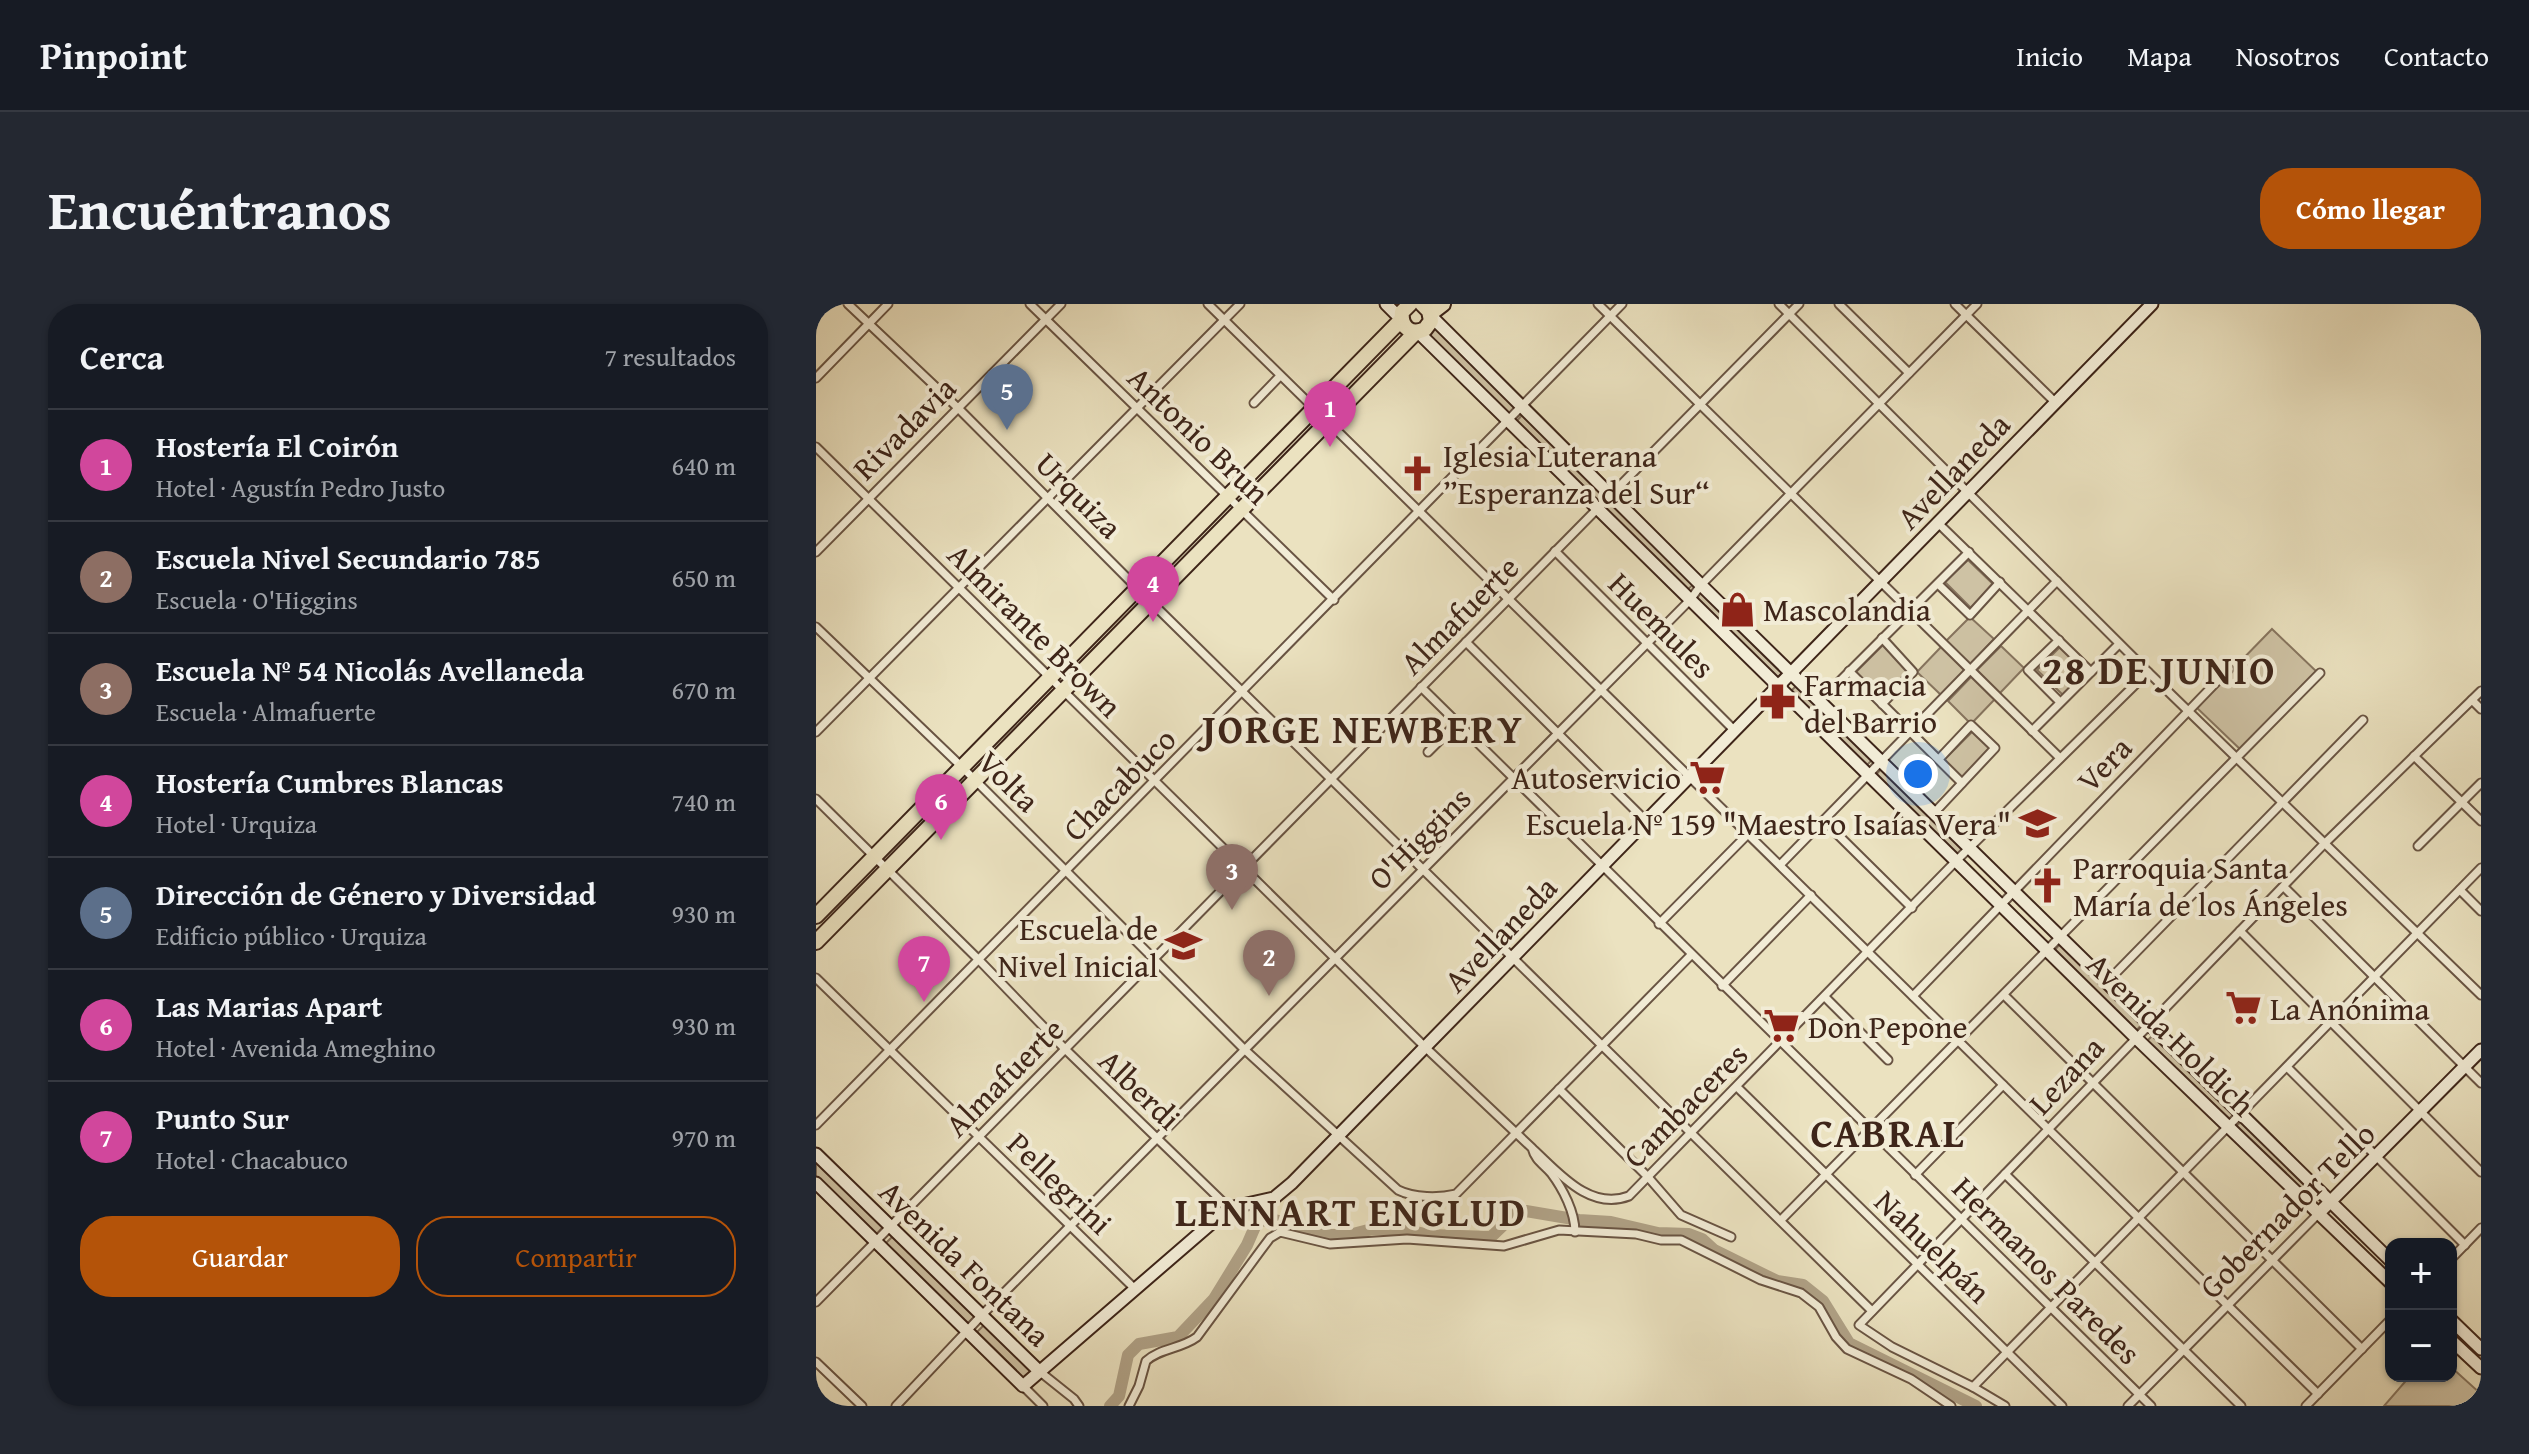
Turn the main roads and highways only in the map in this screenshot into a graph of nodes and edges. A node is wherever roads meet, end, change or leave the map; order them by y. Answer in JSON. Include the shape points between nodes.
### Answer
{"nodes":[{"id":1,"x":1410,"y":304,"type":"edge"},
{"id":2,"x":1443,"y":304,"type":"edge"},
{"id":3,"x":1428,"y":311,"type":"edge"},
{"id":4,"x":1401,"y":319,"type":"junction"},
{"id":5,"x":1416,"y":332,"type":"junction"},
{"id":6,"x":816,"y":916,"type":"edge"},
{"id":7,"x":816,"y":942,"type":"edge"}],
"edges":[{"from":1,"to":4,"type":"highway"},
{"from":2,"to":3,"type":"highway"},
{"from":3,"to":5,"type":"highway","via":[[1429,326]]},
{"from":4,"to":5,"type":"highway"},
{"from":4,"to":6,"type":"highway"},
{"from":5,"to":7,"type":"highway"}]}
